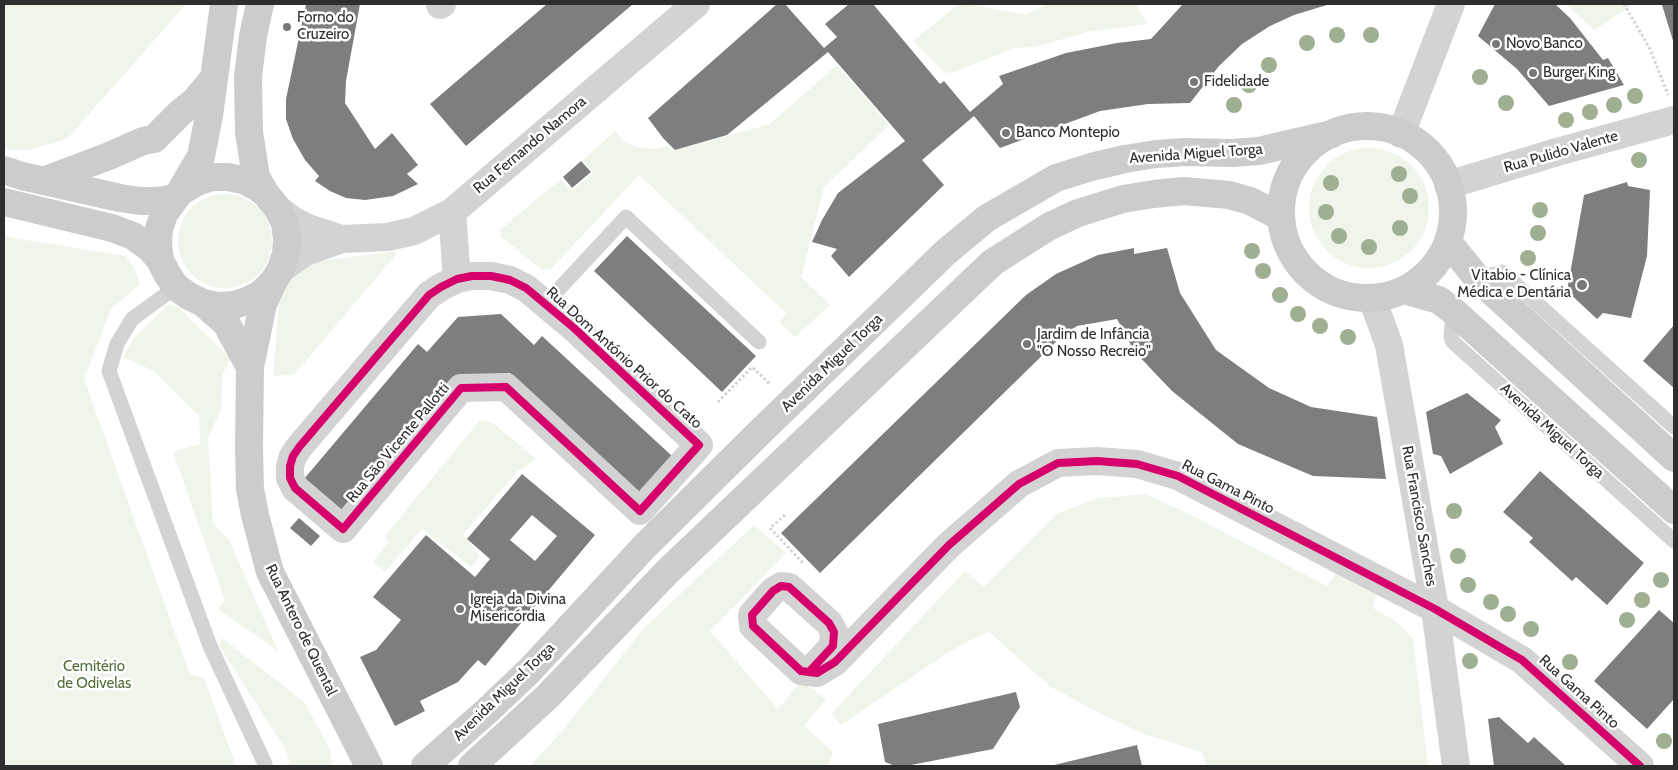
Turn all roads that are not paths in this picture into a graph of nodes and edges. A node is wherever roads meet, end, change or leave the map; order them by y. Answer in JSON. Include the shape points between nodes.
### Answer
{"nodes":[{"id":1,"x":224,"y":4,"type":"edge"},
{"id":2,"x":260,"y":4,"type":"edge"},
{"id":3,"x":696,"y":4,"type":"edge"},
{"id":4,"x":1451,"y":4,"type":"edge"},
{"id":5,"x":214,"y":78,"type":"junction"},
{"id":6,"x":1672,"y":112,"type":"edge"},
{"id":7,"x":1332,"y":134,"type":"junction"},
{"id":8,"x":1401,"y":134,"type":"junction"},
{"id":9,"x":4,"y":170,"type":"edge"},
{"id":10,"x":44,"y":181,"type":"junction"},
{"id":11,"x":1448,"y":185,"type":"junction"},
{"id":12,"x":178,"y":195,"type":"junction"},
{"id":13,"x":4,"y":202,"type":"edge"},
{"id":14,"x":272,"y":202,"type":"junction"},
{"id":15,"x":452,"y":212,"type":"junction"},
{"id":16,"x":1282,"y":217,"type":"junction"},
{"id":17,"x":342,"y":239,"type":"junction"},
{"id":18,"x":1448,"y":242,"type":"junction"},
{"id":19,"x":160,"y":260,"type":"junction"},
{"id":20,"x":277,"y":275,"type":"junction"},
{"id":21,"x":1490,"y":275,"type":"junction"},
{"id":22,"x":458,"y":279,"type":"junction"},
{"id":23,"x":176,"y":287,"type":"junction"},
{"id":24,"x":1404,"y":290,"type":"junction"},
{"id":25,"x":1372,"y":298,"type":"junction"},
{"id":26,"x":203,"y":303,"type":"junction"},
{"id":27,"x":545,"y":304,"type":"junction"},
{"id":28,"x":1453,"y":311,"type":"junction"},
{"id":29,"x":760,"y":342,"type":"dead end"},
{"id":30,"x":250,"y":367,"type":"junction"},
{"id":31,"x":1674,"y":427,"type":"edge"},
{"id":32,"x":699,"y":445,"type":"joint"},
{"id":33,"x":1674,"y":458,"type":"edge"},
{"id":34,"x":290,"y":466,"type":"joint"},
{"id":35,"x":1674,"y":510,"type":"edge"},
{"id":36,"x":1674,"y":541,"type":"edge"},
{"id":37,"x":888,"y":607,"type":"junction"},
{"id":38,"x":1435,"y":609,"type":"junction"},
{"id":39,"x":817,"y":613,"type":"junction"},
{"id":40,"x":810,"y":672,"type":"junction"},
{"id":41,"x":265,"y":764,"type":"dead end"},
{"id":42,"x":368,"y":766,"type":"edge"},
{"id":43,"x":425,"y":766,"type":"edge"},
{"id":44,"x":472,"y":766,"type":"edge"},
{"id":45,"x":1456,"y":766,"type":"edge"},
{"id":46,"x":1640,"y":766,"type":"edge"}],
"edges":[{"from":1,"to":5,"type":"main road"},
{"from":2,"to":14,"type":"main road","via":[[248,77],[248,132],[256,177]]},
{"from":3,"to":15,"type":"street","name":"Rua Fernando Namora"},
{"from":4,"to":8,"type":"street"},
{"from":5,"to":10,"type":"main road","via":[[195,101],[154,139]]},
{"from":5,"to":12,"type":"main road","via":[[201,156]]},
{"from":6,"to":11,"type":"street","name":"Rua Pulido Valente"},
{"from":7,"to":8,"type":"main road","via":[[1366,127],[1384,128]]},
{"from":7,"to":16,"type":"main road","via":[[1317,142],[1293,168],[1282,200]]},
{"from":7,"to":43,"type":"main road","name":"Avenida Miguel Torga","via":[[1259,151],[1148,155],[1108,163],[1056,178],[987,218],[946,252],[758,434],[644,547],[530,670]]},
{"from":8,"to":11,"type":"main road","via":[[1426,150],[1436,161]]},
{"from":9,"to":10,"type":"main road"},
{"from":10,"to":12,"type":"main road","via":[[140,201],[158,201]]},
{"from":11,"to":18,"type":"main road","via":[[1453,205]]},
{"from":12,"to":14,"type":"main road","via":[[197,182],[228,177],[257,187]]},
{"from":12,"to":19,"type":"main road","via":[[164,214],[159,229]]},
{"from":13,"to":19,"type":"main road","via":[[112,228],[133,236]]},
{"from":14,"to":17,"type":"street","via":[[308,228]]},
{"from":14,"to":20,"type":"main road","via":[[285,223],[287,239],[286,254]]},
{"from":15,"to":17,"type":"street","name":"Rua Fernando Namora","via":[[414,231],[388,237]]},
{"from":15,"to":22,"type":"street"},
{"from":16,"to":25,"type":"main road","via":[[1290,249],[1310,276],[1339,293],[1355,298]]},
{"from":16,"to":44,"type":"main road","name":"Avenida Miguel Torga","via":[[1250,201],[1229,195],[1184,191],[1154,194],[1105,203],[1078,213],[1050,226],[993,262],[668,571],[548,696]]},
{"from":17,"to":20,"type":"street","via":[[305,252]]},
{"from":18,"to":21,"type":"main road"},
{"from":18,"to":24,"type":"main road","via":[[1431,270]]},
{"from":19,"to":23,"type":"main road"},
{"from":20,"to":26,"type":"main road","via":[[262,293],[249,300],[234,305]]},
{"from":20,"to":30,"type":"main road","name":"Rua Antero de Quental","via":[[263,304]]},
{"from":21,"to":31,"type":"lane"},
{"from":21,"to":33,"type":"main road"},
{"from":22,"to":27,"type":"street","name":"Rua Dom António Prior do Crato","via":[[491,276],[510,280]]},
{"from":22,"to":34,"type":"street","name":"Rua Dom António Prior do Crato","via":[[441,286],[429,296],[300,446]]},
{"from":23,"to":26,"type":"main road"},
{"from":23,"to":41,"type":"lane","via":[[132,319],[117,344],[110,372],[210,646]]},
{"from":24,"to":25,"type":"main road"},
{"from":24,"to":28,"type":"main road","name":"Avenida Miguel Torga","via":[[1438,300]]},
{"from":25,"to":38,"type":"street","name":"Rua Francisco Sanches","via":[[1389,345]]},
{"from":26,"to":30,"type":"main road","via":[[226,324]]},
{"from":27,"to":29,"type":"lane","via":[[626,217]]},
{"from":27,"to":32,"type":"street","name":"Rua Dom António Prior do Crato"},
{"from":28,"to":35,"type":"main road","name":"Avenida Miguel Torga"},
{"from":28,"to":36,"type":"lane","name":"Avenida Miguel Torga","via":[[1453,342]]},
{"from":30,"to":42,"type":"main road","name":"Rua Antero de Quental","via":[[250,489],[270,572]]},
{"from":32,"to":34,"type":"street","name":"Rua São Vicente Pallotti","via":[[640,511],[506,387],[461,388],[343,529],[295,488],[290,478]]},
{"from":37,"to":38,"type":"street","name":"Rua Gama Pinto","via":[[949,545],[1018,484],[1058,463],[1097,461],[1137,464],[1178,476]]},
{"from":37,"to":39,"type":"street","name":"Rua Gama Pinto","via":[[857,618]]},
{"from":37,"to":40,"type":"street","name":"Rua Gama Pinto","via":[[835,662],[818,673]]},
{"from":38,"to":45,"type":"street","name":"Rua Francisco Sanches"},
{"from":38,"to":46,"type":"street","name":"Rua Gama Pinto","via":[[1522,660]]},
{"from":39,"to":40,"type":"street","via":[[829,623],[834,641]]},
{"from":39,"to":40,"type":"street","via":[[789,587],[781,586],[752,615],[753,626],[801,671]]}]}
